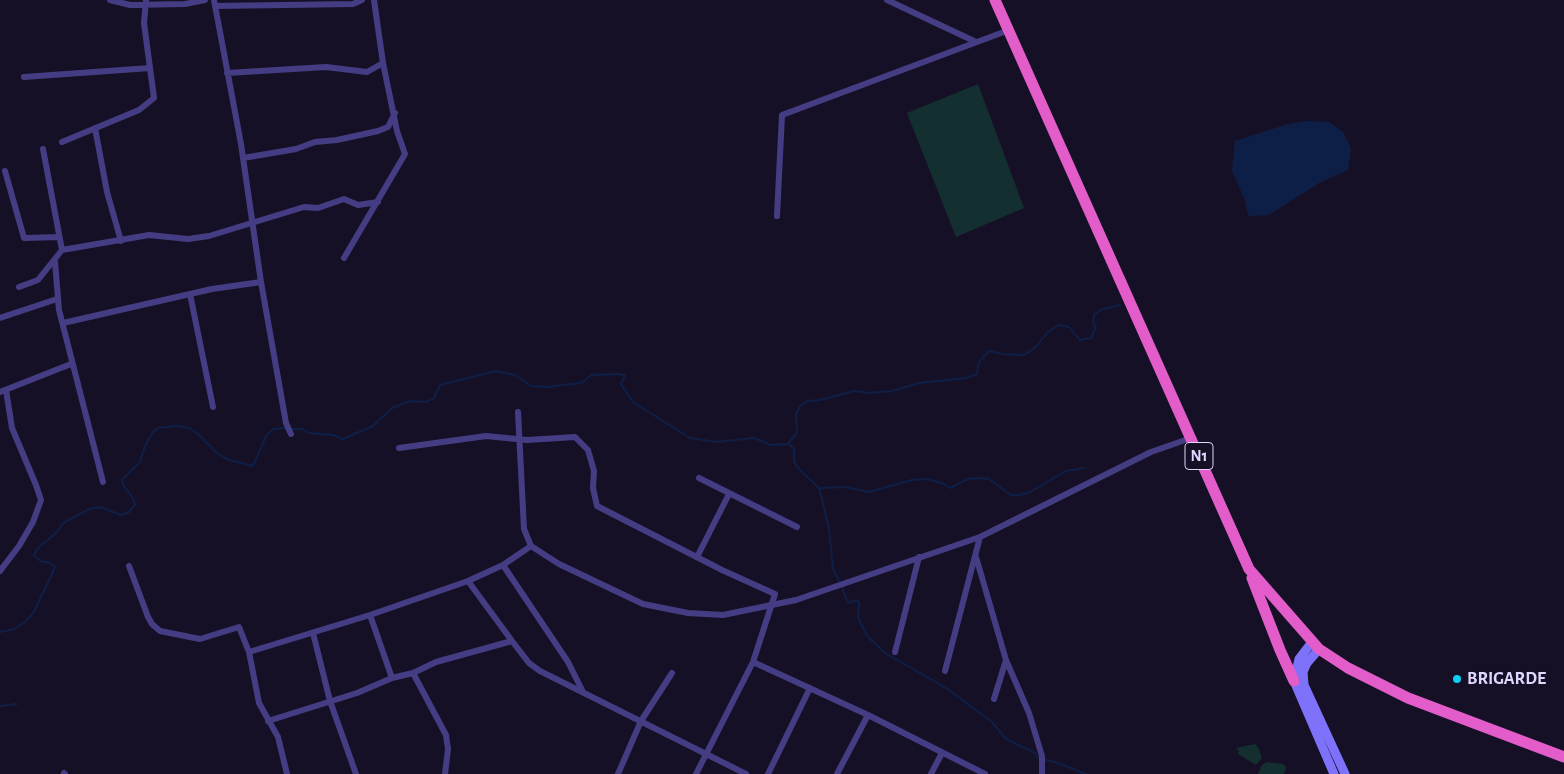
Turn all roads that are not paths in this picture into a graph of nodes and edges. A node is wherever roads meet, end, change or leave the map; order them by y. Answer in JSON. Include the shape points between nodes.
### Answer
{"nodes":[{"id":1,"x":110,"y":0,"type":"edge"},
{"id":2,"x":205,"y":0,"type":"edge"},
{"id":3,"x":362,"y":0,"type":"edge"},
{"id":4,"x":374,"y":0,"type":"edge"},
{"id":5,"x":887,"y":0,"type":"edge"},
{"id":6,"x":996,"y":0,"type":"edge"},
{"id":7,"x":145,"y":2,"type":"edge"},
{"id":8,"x":215,"y":3,"type":"edge"},
{"id":9,"x":1008,"y":30,"type":"junction"},
{"id":10,"x":974,"y":41,"type":"junction"},
{"id":11,"x":383,"y":63,"type":"junction"},
{"id":12,"x":150,"y":68,"type":"junction"},
{"id":13,"x":227,"y":73,"type":"junction"},
{"id":14,"x":24,"y":77,"type":"dead end"},
{"id":15,"x":395,"y":113,"type":"junction"},
{"id":16,"x":95,"y":128,"type":"junction"},
{"id":17,"x":62,"y":142,"type":"dead end"},
{"id":18,"x":43,"y":148,"type":"dead end"},
{"id":19,"x":243,"y":158,"type":"junction"},
{"id":20,"x":5,"y":171,"type":"dead end"},
{"id":21,"x":378,"y":202,"type":"junction"},
{"id":22,"x":777,"y":216,"type":"dead end"},
{"id":23,"x":253,"y":223,"type":"junction"},
{"id":24,"x":59,"y":237,"type":"junction"},
{"id":25,"x":121,"y":241,"type":"junction"},
{"id":26,"x":62,"y":250,"type":"junction"},
{"id":27,"x":344,"y":258,"type":"dead end"},
{"id":28,"x":55,"y":262,"type":"junction"},
{"id":29,"x":261,"y":282,"type":"junction"},
{"id":30,"x":19,"y":287,"type":"dead end"},
{"id":31,"x":190,"y":294,"type":"junction"},
{"id":32,"x":57,"y":299,"type":"junction"},
{"id":33,"x":0,"y":318,"type":"edge"},
{"id":34,"x":63,"y":322,"type":"junction"},
{"id":35,"x":71,"y":364,"type":"junction"},
{"id":36,"x":3,"y":391,"type":"edge"},
{"id":37,"x":213,"y":406,"type":"dead end"},
{"id":38,"x":518,"y":412,"type":"dead end"},
{"id":39,"x":291,"y":434,"type":"dead end"},
{"id":40,"x":1191,"y":438,"type":"junction"},
{"id":41,"x":519,"y":440,"type":"junction"},
{"id":42,"x":399,"y":448,"type":"dead end"},
{"id":43,"x":699,"y":478,"type":"dead end"},
{"id":44,"x":103,"y":482,"type":"dead end"},
{"id":45,"x":729,"y":494,"type":"junction"},
{"id":46,"x":796,"y":527,"type":"dead end"},
{"id":47,"x":980,"y":538,"type":"junction"},
{"id":48,"x":531,"y":546,"type":"junction"},
{"id":49,"x":696,"y":557,"type":"junction"},
{"id":50,"x":919,"y":557,"type":"junction"},
{"id":51,"x":976,"y":557,"type":"junction"},
{"id":52,"x":503,"y":565,"type":"junction"},
{"id":53,"x":129,"y":566,"type":"dead end"},
{"id":54,"x":1249,"y":569,"type":"junction"},
{"id":55,"x":0,"y":571,"type":"edge"},
{"id":56,"x":468,"y":581,"type":"junction"},
{"id":57,"x":772,"y":605,"type":"junction"},
{"id":58,"x":370,"y":616,"type":"junction"},
{"id":59,"x":313,"y":633,"type":"junction"},
{"id":60,"x":512,"y":641,"type":"junction"},
{"id":61,"x":1316,"y":645,"type":"junction"},
{"id":62,"x":249,"y":652,"type":"junction"},
{"id":63,"x":895,"y":652,"type":"dead end"},
{"id":64,"x":1006,"y":660,"type":"junction"},
{"id":65,"x":754,"y":662,"type":"junction"},
{"id":66,"x":945,"y":671,"type":"dead end"},
{"id":67,"x":413,"y":673,"type":"junction"},
{"id":68,"x":672,"y":673,"type":"dead end"},
{"id":69,"x":392,"y":678,"type":"junction"},
{"id":70,"x":1294,"y":681,"type":"junction"},
{"id":71,"x":810,"y":688,"type":"junction"},
{"id":72,"x":582,"y":690,"type":"junction"},
{"id":73,"x":994,"y":699,"type":"dead end"},
{"id":74,"x":330,"y":701,"type":"junction"},
{"id":75,"x":868,"y":715,"type":"junction"},
{"id":76,"x":268,"y":721,"type":"junction"},
{"id":77,"x":641,"y":721,"type":"junction"},
{"id":78,"x":942,"y":753,"type":"junction"},
{"id":79,"x":705,"y":755,"type":"junction"},
{"id":80,"x":1337,"y":756,"type":"junction"},
{"id":81,"x":1564,"y":757,"type":"edge"},
{"id":82,"x":1328,"y":759,"type":"junction"},
{"id":83,"x":287,"y":774,"type":"edge"},
{"id":84,"x":356,"y":774,"type":"edge"},
{"id":85,"x":445,"y":774,"type":"edge"},
{"id":86,"x":618,"y":774,"type":"edge"},
{"id":87,"x":696,"y":774,"type":"edge"},
{"id":88,"x":746,"y":774,"type":"edge"},
{"id":89,"x":768,"y":774,"type":"edge"},
{"id":90,"x":838,"y":774,"type":"edge"},
{"id":91,"x":931,"y":774,"type":"edge"},
{"id":92,"x":985,"y":774,"type":"edge"},
{"id":93,"x":1042,"y":774,"type":"edge"},
{"id":94,"x":1334,"y":774,"type":"edge"},
{"id":95,"x":1345,"y":774,"type":"edge"}],
"edges":[{"from":1,"to":7,"type":"street","via":[[130,5]]},
{"from":2,"to":7,"type":"street","via":[[184,4]]},
{"from":3,"to":8,"type":"street","via":[[354,4]]},
{"from":4,"to":11,"type":"street"},
{"from":5,"to":10,"type":"street"},
{"from":6,"to":9,"type":"highway","number":"N1"},
{"from":7,"to":12,"type":"street","via":[[144,24]]},
{"from":8,"to":13,"type":"street"},
{"from":9,"to":10,"type":"street"},
{"from":9,"to":40,"type":"highway","number":"N1"},
{"from":10,"to":22,"type":"street","via":[[782,115]]},
{"from":11,"to":13,"type":"street","via":[[367,72],[326,67]]},
{"from":11,"to":15,"type":"street"},
{"from":12,"to":14,"type":"street"},
{"from":12,"to":16,"type":"street","via":[[154,98],[139,110]]},
{"from":13,"to":19,"type":"street"},
{"from":15,"to":19,"type":"street","via":[[388,127],[378,131]]},
{"from":15,"to":21,"type":"street","via":[[405,154]]},
{"from":16,"to":17,"type":"street"},
{"from":16,"to":25,"type":"street","via":[[107,192]]},
{"from":18,"to":24,"type":"street"},
{"from":19,"to":23,"type":"street"},
{"from":20,"to":24,"type":"street","via":[[24,238]]},
{"from":21,"to":23,"type":"street","via":[[358,205],[344,199]]},
{"from":21,"to":27,"type":"street"},
{"from":23,"to":25,"type":"street","via":[[188,239],[149,235]]},
{"from":23,"to":29,"type":"street"},
{"from":24,"to":26,"type":"street"},
{"from":25,"to":26,"type":"street"},
{"from":26,"to":28,"type":"street"},
{"from":28,"to":30,"type":"street","via":[[38,280]]},
{"from":28,"to":32,"type":"street"},
{"from":29,"to":31,"type":"street"},
{"from":29,"to":39,"type":"street","via":[[286,423]]},
{"from":31,"to":34,"type":"street"},
{"from":31,"to":37,"type":"street"},
{"from":32,"to":33,"type":"street"},
{"from":32,"to":34,"type":"street"},
{"from":34,"to":35,"type":"street"},
{"from":35,"to":36,"type":"street"},
{"from":35,"to":44,"type":"street","via":[[78,377]]},
{"from":36,"to":55,"type":"street","via":[[12,428],[41,500],[33,522]]},
{"from":38,"to":41,"type":"street"},
{"from":40,"to":47,"type":"street","via":[[1151,452]]},
{"from":40,"to":54,"type":"highway","number":"N1"},
{"from":41,"to":42,"type":"street","via":[[486,436]]},
{"from":41,"to":48,"type":"street","via":[[524,529]]},
{"from":41,"to":49,"type":"street","via":[[575,436],[588,450],[594,471],[597,506]]},
{"from":43,"to":45,"type":"street"},
{"from":45,"to":46,"type":"street"},
{"from":45,"to":49,"type":"street"},
{"from":47,"to":50,"type":"street"},
{"from":47,"to":51,"type":"street"},
{"from":48,"to":52,"type":"street"},
{"from":48,"to":57,"type":"street","via":[[559,564],[644,604],[660,608],[723,615]]},
{"from":49,"to":57,"type":"street","via":[[776,594]]},
{"from":50,"to":57,"type":"street","via":[[796,600]]},
{"from":50,"to":63,"type":"street"},
{"from":51,"to":64,"type":"street"},
{"from":51,"to":66,"type":"street"},
{"from":52,"to":56,"type":"street"},
{"from":52,"to":72,"type":"street","via":[[568,662]]},
{"from":53,"to":62,"type":"street","via":[[148,616],[160,631],[200,639],[239,627]]},
{"from":54,"to":61,"type":"highway","number":"N1"},
{"from":54,"to":70,"type":"highway"},
{"from":56,"to":58,"type":"street"},
{"from":56,"to":60,"type":"street"},
{"from":57,"to":65,"type":"street"},
{"from":58,"to":59,"type":"street"},
{"from":58,"to":69,"type":"street"},
{"from":59,"to":62,"type":"street"},
{"from":59,"to":74,"type":"street"},
{"from":60,"to":67,"type":"street","via":[[436,662]]},
{"from":60,"to":72,"type":"street","via":[[540,671]]},
{"from":61,"to":70,"type":"main road","via":[[1299,659]]},
{"from":61,"to":80,"type":"main road","via":[[1302,679]]},
{"from":61,"to":81,"type":"highway","number":"N1","via":[[1348,668],[1391,691]]},
{"from":62,"to":76,"type":"street","via":[[259,703]]},
{"from":64,"to":73,"type":"street"},
{"from":64,"to":93,"type":"street","via":[[1029,713],[1042,759]]},
{"from":65,"to":71,"type":"street"},
{"from":65,"to":79,"type":"street"},
{"from":67,"to":69,"type":"street"},
{"from":67,"to":85,"type":"street","via":[[446,735]]},
{"from":68,"to":77,"type":"street"},
{"from":69,"to":74,"type":"street"},
{"from":70,"to":82,"type":"main road"},
{"from":71,"to":75,"type":"street"},
{"from":71,"to":89,"type":"street"},
{"from":72,"to":77,"type":"street"},
{"from":74,"to":76,"type":"street"},
{"from":74,"to":84,"type":"street"},
{"from":75,"to":78,"type":"street"},
{"from":75,"to":90,"type":"street"},
{"from":76,"to":83,"type":"street","via":[[278,737]]},
{"from":77,"to":79,"type":"street"},
{"from":77,"to":86,"type":"street"},
{"from":78,"to":91,"type":"street"},
{"from":78,"to":92,"type":"street"},
{"from":79,"to":87,"type":"street"},
{"from":79,"to":88,"type":"street"},
{"from":80,"to":82,"type":"main road"},
{"from":80,"to":95,"type":"main road"},
{"from":82,"to":94,"type":"main road"}]}
